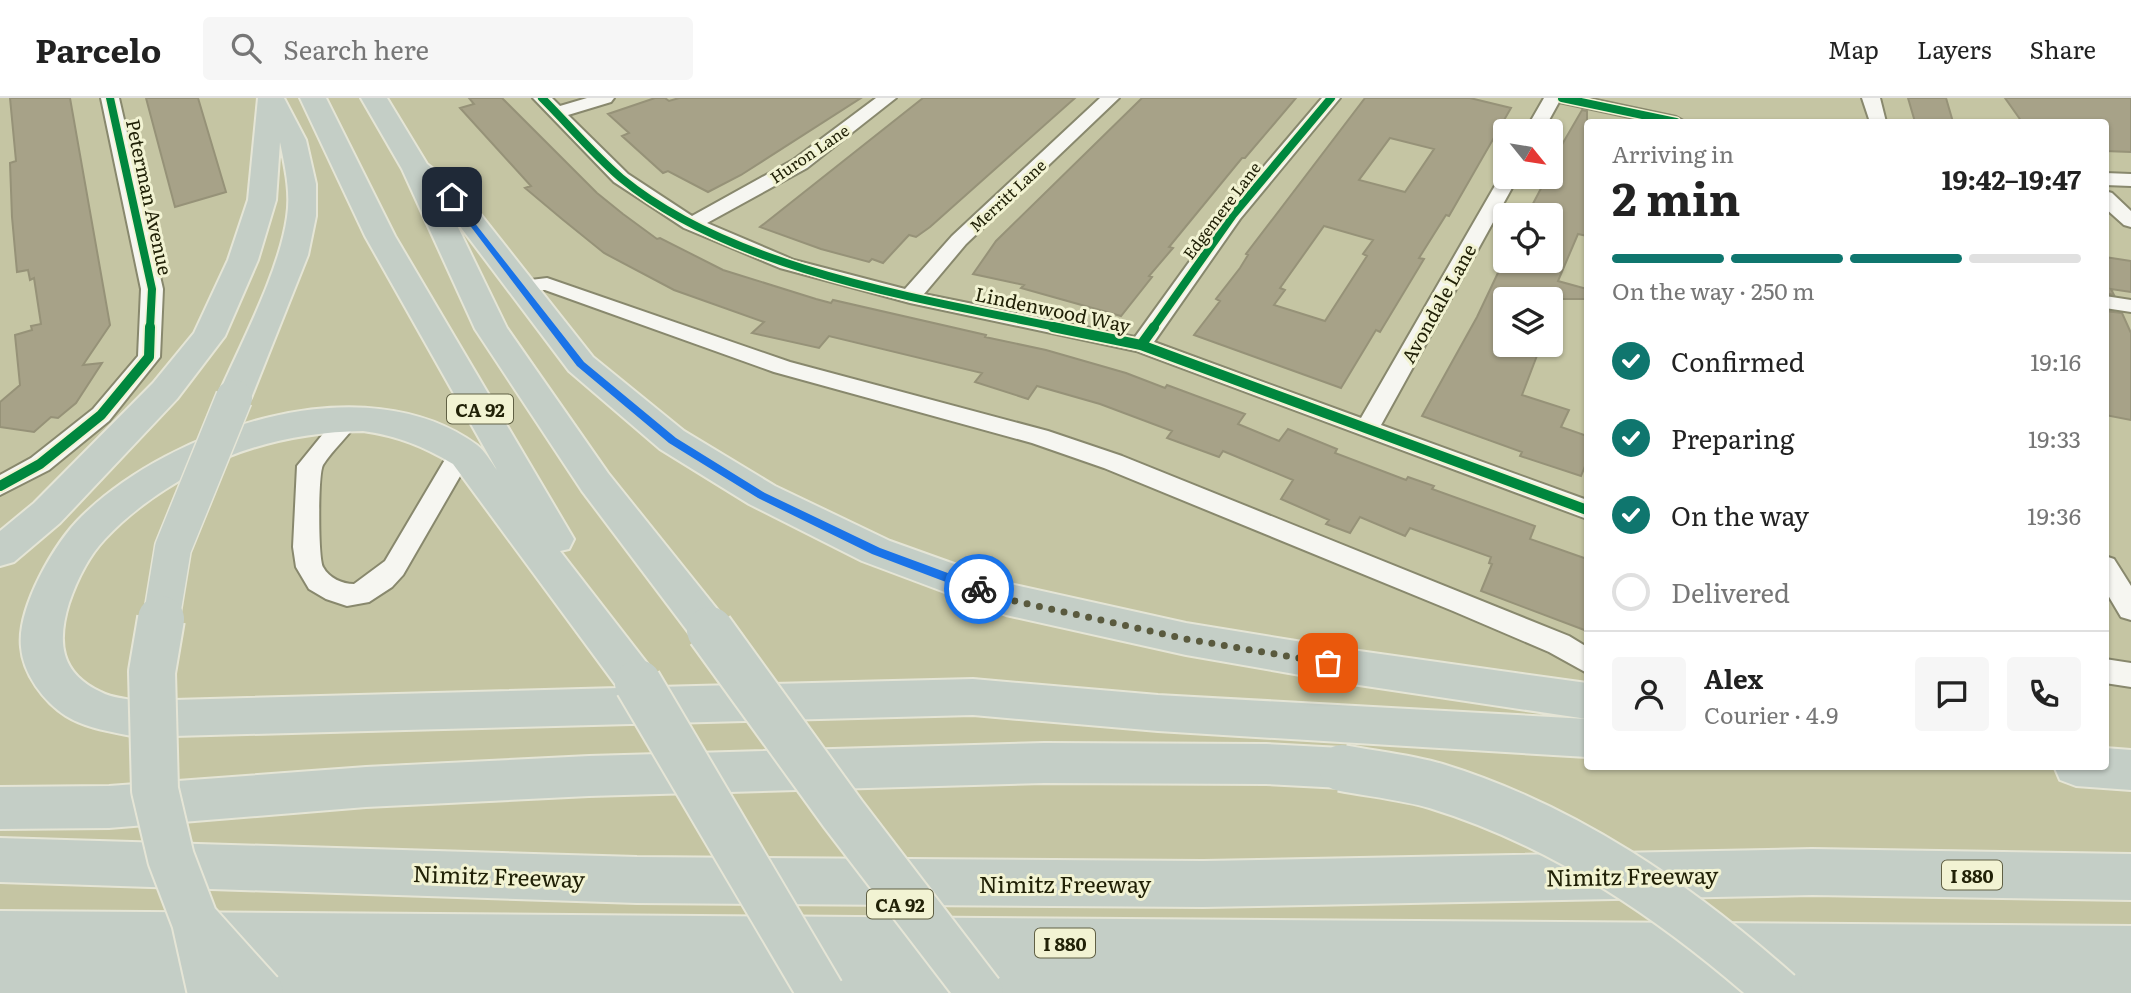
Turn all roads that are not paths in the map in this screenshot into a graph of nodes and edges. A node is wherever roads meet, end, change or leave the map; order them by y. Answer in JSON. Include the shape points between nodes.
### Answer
{"nodes":[{"id":1,"x":110,"y":98,"type":"edge"},
{"id":2,"x":272,"y":98,"type":"edge"},
{"id":3,"x":313,"y":98,"type":"edge"},
{"id":4,"x":374,"y":98,"type":"edge"},
{"id":5,"x":605,"y":98,"type":"edge"},
{"id":6,"x":887,"y":98,"type":"edge"},
{"id":7,"x":1110,"y":98,"type":"edge"},
{"id":8,"x":1331,"y":98,"type":"edge"},
{"id":9,"x":1553,"y":98,"type":"edge"},
{"id":10,"x":1562,"y":98,"type":"edge"},
{"id":11,"x":1871,"y":98,"type":"edge"},
{"id":12,"x":549,"y":105,"type":"edge"},
{"id":13,"x":1541,"y":119,"type":"edge"},
{"id":14,"x":1662,"y":119,"type":"edge"},
{"id":15,"x":1877,"y":119,"type":"edge"},
{"id":16,"x":416,"y":169,"type":"junction"},
{"id":17,"x":2109,"y":179,"type":"edge"},
{"id":18,"x":2131,"y":180,"type":"edge"},
{"id":19,"x":1501,"y":189,"type":"edge"},
{"id":20,"x":2109,"y":201,"type":"edge"},
{"id":21,"x":2131,"y":221,"type":"edge"},
{"id":22,"x":691,"y":224,"type":"junction"},
{"id":23,"x":521,"y":286,"type":"junction"},
{"id":24,"x":910,"y":297,"type":"junction"},
{"id":25,"x":2109,"y":303,"type":"edge"},
{"id":26,"x":2131,"y":306,"type":"edge"},
{"id":27,"x":1141,"y":345,"type":"junction"},
{"id":28,"x":348,"y":419,"type":"junction"},
{"id":29,"x":1367,"y":429,"type":"junction"},
{"id":30,"x":462,"y":452,"type":"junction"},
{"id":31,"x":0,"y":486,"type":"edge"},
{"id":32,"x":1584,"y":509,"type":"edge"},
{"id":33,"x":0,"y":552,"type":"edge"},
{"id":34,"x":2109,"y":573,"type":"edge"},
{"id":35,"x":2131,"y":609,"type":"edge"},
{"id":36,"x":1584,"y":659,"type":"edge"},
{"id":37,"x":2109,"y":672,"type":"edge"},
{"id":38,"x":2131,"y":675,"type":"edge"},
{"id":39,"x":638,"y":683,"type":"junction"},
{"id":40,"x":1584,"y":701,"type":"edge"},
{"id":41,"x":1584,"y":738,"type":"edge"},
{"id":42,"x":2109,"y":769,"type":"edge"},
{"id":43,"x":2131,"y":771,"type":"edge"},
{"id":44,"x":0,"y":808,"type":"edge"},
{"id":45,"x":843,"y":814,"type":"junction"},
{"id":46,"x":0,"y":860,"type":"edge"},
{"id":47,"x":2131,"y":877,"type":"edge"},
{"id":48,"x":195,"y":921,"type":"junction"},
{"id":49,"x":0,"y":935,"type":"edge"},
{"id":50,"x":2131,"y":951,"type":"edge"},
{"id":51,"x":0,"y":977,"type":"edge"},
{"id":52,"x":2131,"y":989,"type":"edge"},
{"id":53,"x":211,"y":993,"type":"edge"},
{"id":54,"x":260,"y":993,"type":"edge"},
{"id":55,"x":821,"y":993,"type":"edge"},
{"id":56,"x":958,"y":993,"type":"edge"},
{"id":57,"x":980,"y":993,"type":"edge"},
{"id":58,"x":1779,"y":993,"type":"edge"}],
"edges":[{"from":1,"to":31,"type":"street","name":"Peterman Avenue","via":[[152,289],[149,357],[101,415],[40,464]]},
{"from":2,"to":33,"type":"highway","via":[[262,200],[243,260],[209,335],[165,391],[47,513]]},
{"from":2,"to":48,"type":"highway","bridge":true,"via":[[293,140],[302,184],[302,216],[293,255],[173,548],[152,672],[156,790],[171,858]]},
{"from":3,"to":39,"type":"highway","number":"CA 92","via":[[380,236]]},
{"from":4,"to":16,"type":"highway","number":"CA 92"},
{"from":5,"to":12,"type":"street"},
{"from":6,"to":22,"type":"street","name":"Huron Lane","via":[[800,164]]},
{"from":7,"to":24,"type":"street","name":"Merritt Lane","via":[[959,240]]},
{"from":8,"to":27,"type":"street","name":"Edgemere Lane","via":[[1233,215]]},
{"from":9,"to":13,"type":"street"},
{"from":10,"to":14,"type":"street"},
{"from":11,"to":15,"type":"street"},
{"from":12,"to":22,"type":"street","name":"Lindenwood Way","via":[[621,178]]},
{"from":16,"to":23,"type":"highway","via":[[452,197]]},
{"from":16,"to":45,"type":"highway","number":"CA 92","bridge":true,"via":[[491,329],[595,482],[710,630]]},
{"from":17,"to":18,"type":"street"},
{"from":19,"to":29,"type":"street","name":"Avondale Lane"},
{"from":20,"to":21,"type":"street"},
{"from":22,"to":24,"type":"street","name":"Lindenwood Way","via":[[787,264]]},
{"from":23,"to":36,"type":"street","via":[[547,284],[782,367],[1040,437],[1113,462],[1463,603]]},
{"from":23,"to":40,"type":"highway","via":[[581,364],[672,440],[762,495],[876,551],[1006,599],[1186,639]]},
{"from":24,"to":27,"type":"street","name":"Lindenwood Way"},
{"from":25,"to":26,"type":"street"},
{"from":27,"to":29,"type":"street","name":"Lindenwood Way"},
{"from":28,"to":30,"type":"highway","via":[[393,423],[429,433]]},
{"from":28,"to":30,"type":"street","via":[[309,466],[306,498],[309,567],[319,582],[336,592],[359,595],[394,568]]},
{"from":28,"to":41,"type":"highway","via":[[250,435],[183,462],[124,501],[80,541],[42,622],[41,659],[61,688],[94,709],[137,719],[973,697],[1158,713]]},
{"from":29,"to":32,"type":"street","name":"Lindenwood Way"},
{"from":30,"to":39,"type":"highway"},
{"from":34,"to":35,"type":"street"},
{"from":37,"to":38,"type":"street"},
{"from":39,"to":55,"type":"highway","number":"CA 92","bridge":true},
{"from":42,"to":43,"type":"highway"},
{"from":44,"to":58,"type":"highway","bridge":true,"via":[[109,807],[380,786],[617,775],[1044,762],[1342,768],[1432,785],[1546,828],[1608,862],[1674,907]]},
{"from":45,"to":56,"type":"highway","number":"CA 92","bridge":true},
{"from":45,"to":57,"type":"highway","bridge":true},
{"from":46,"to":47,"type":"highway","name":"Nimitz Freeway","number":"I 880","via":[[678,880],[1203,884],[1812,872]]},
{"from":48,"to":53,"type":"highway","bridge":true},
{"from":48,"to":54,"type":"highway","bridge":true},
{"from":49,"to":50,"type":"highway","number":"I 880"},
{"from":51,"to":52,"type":"highway","number":"I 880","via":[[1220,988]]}]}
